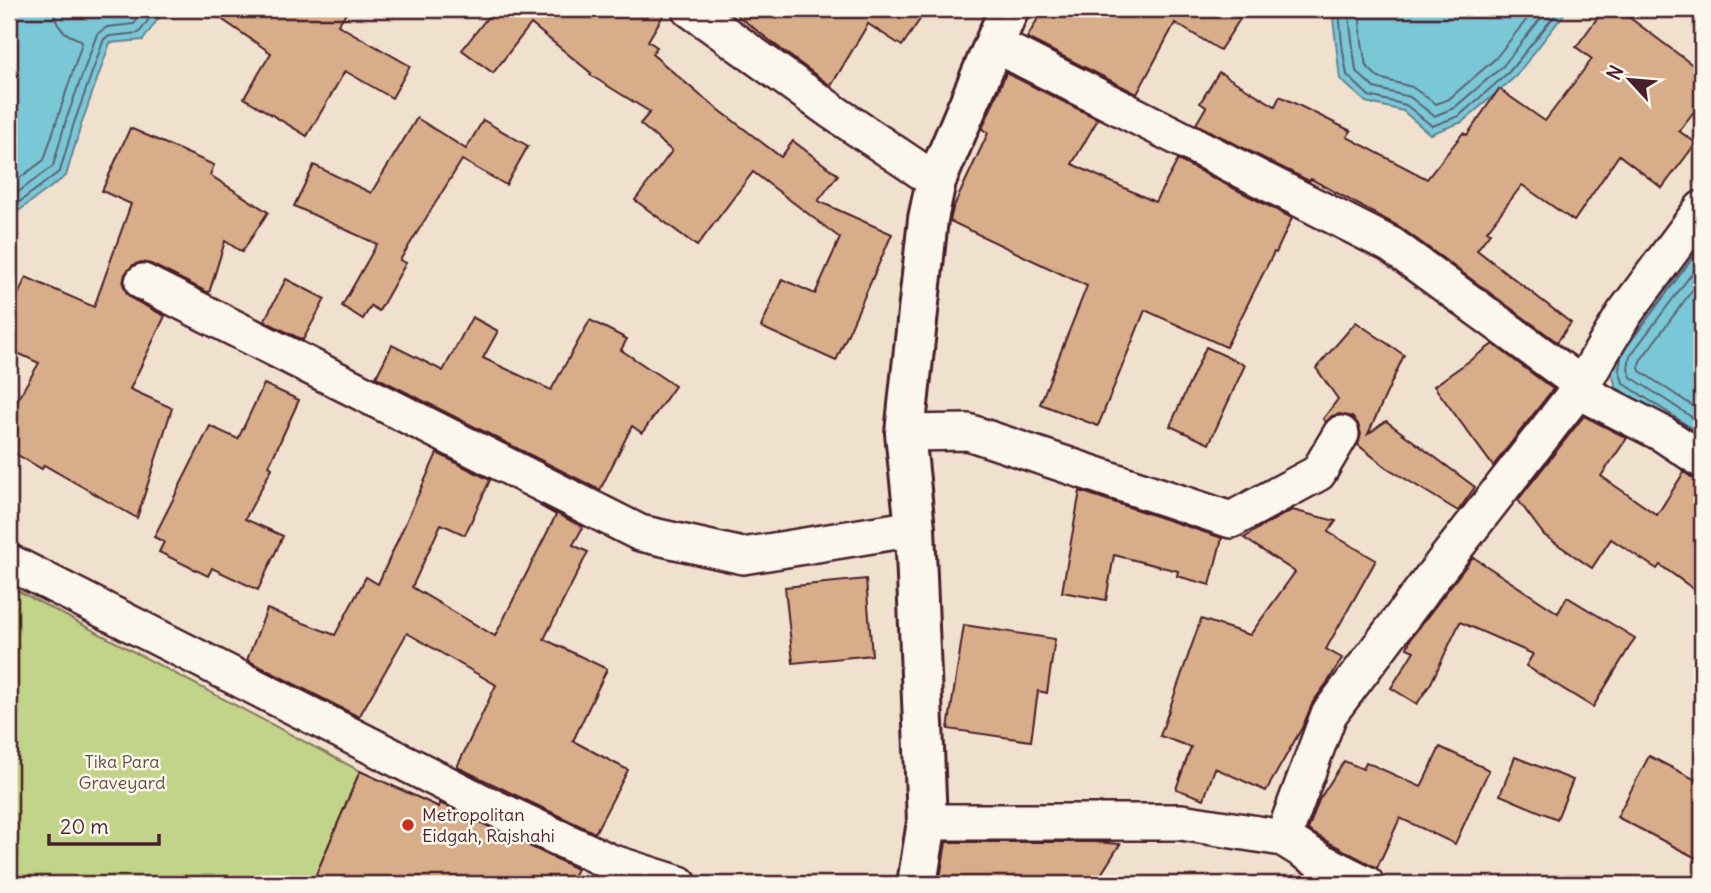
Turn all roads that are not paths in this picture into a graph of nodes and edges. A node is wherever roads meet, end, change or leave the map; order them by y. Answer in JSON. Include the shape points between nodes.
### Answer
{"nodes":[{"id":1,"x":690,"y":9,"type":"edge"},
{"id":2,"x":1009,"y":9,"type":"edge"},
{"id":3,"x":994,"y":44,"type":"junction"},
{"id":4,"x":936,"y":181,"type":"junction"},
{"id":5,"x":1702,"y":209,"type":"edge"},
{"id":6,"x":143,"y":282,"type":"dead end"},
{"id":7,"x":1582,"y":385,"type":"junction"},
{"id":8,"x":905,"y":433,"type":"junction"},
{"id":9,"x":1340,"y":434,"type":"dead end"},
{"id":10,"x":1702,"y":460,"type":"edge"},
{"id":11,"x":915,"y":528,"type":"junction"},
{"id":12,"x":9,"y":562,"type":"edge"},
{"id":13,"x":928,"y":822,"type":"junction"},
{"id":14,"x":1283,"y":838,"type":"junction"},
{"id":15,"x":679,"y":884,"type":"edge"},
{"id":16,"x":917,"y":884,"type":"edge"},
{"id":17,"x":1366,"y":884,"type":"edge"}],
"edges":[{"from":1,"to":4,"type":"street"},
{"from":2,"to":3,"type":"main road"},
{"from":3,"to":4,"type":"main road"},
{"from":3,"to":7,"type":"street","via":[[1391,245]]},
{"from":4,"to":8,"type":"main road"},
{"from":5,"to":7,"type":"street","via":[[1623,314]]},
{"from":6,"to":11,"type":"street","via":[[640,533],[743,556]]},
{"from":7,"to":10,"type":"street","via":[[1591,397]]},
{"from":7,"to":14,"type":"street","via":[[1329,714]]},
{"from":8,"to":9,"type":"street","via":[[968,432],[1231,520],[1318,473]]},
{"from":8,"to":11,"type":"main road"},
{"from":11,"to":13,"type":"main road"},
{"from":12,"to":15,"type":"street","via":[[482,802],[610,862]]},
{"from":13,"to":14,"type":"street","via":[[1181,822]]},
{"from":13,"to":16,"type":"main road"},
{"from":14,"to":17,"type":"street"}]}
